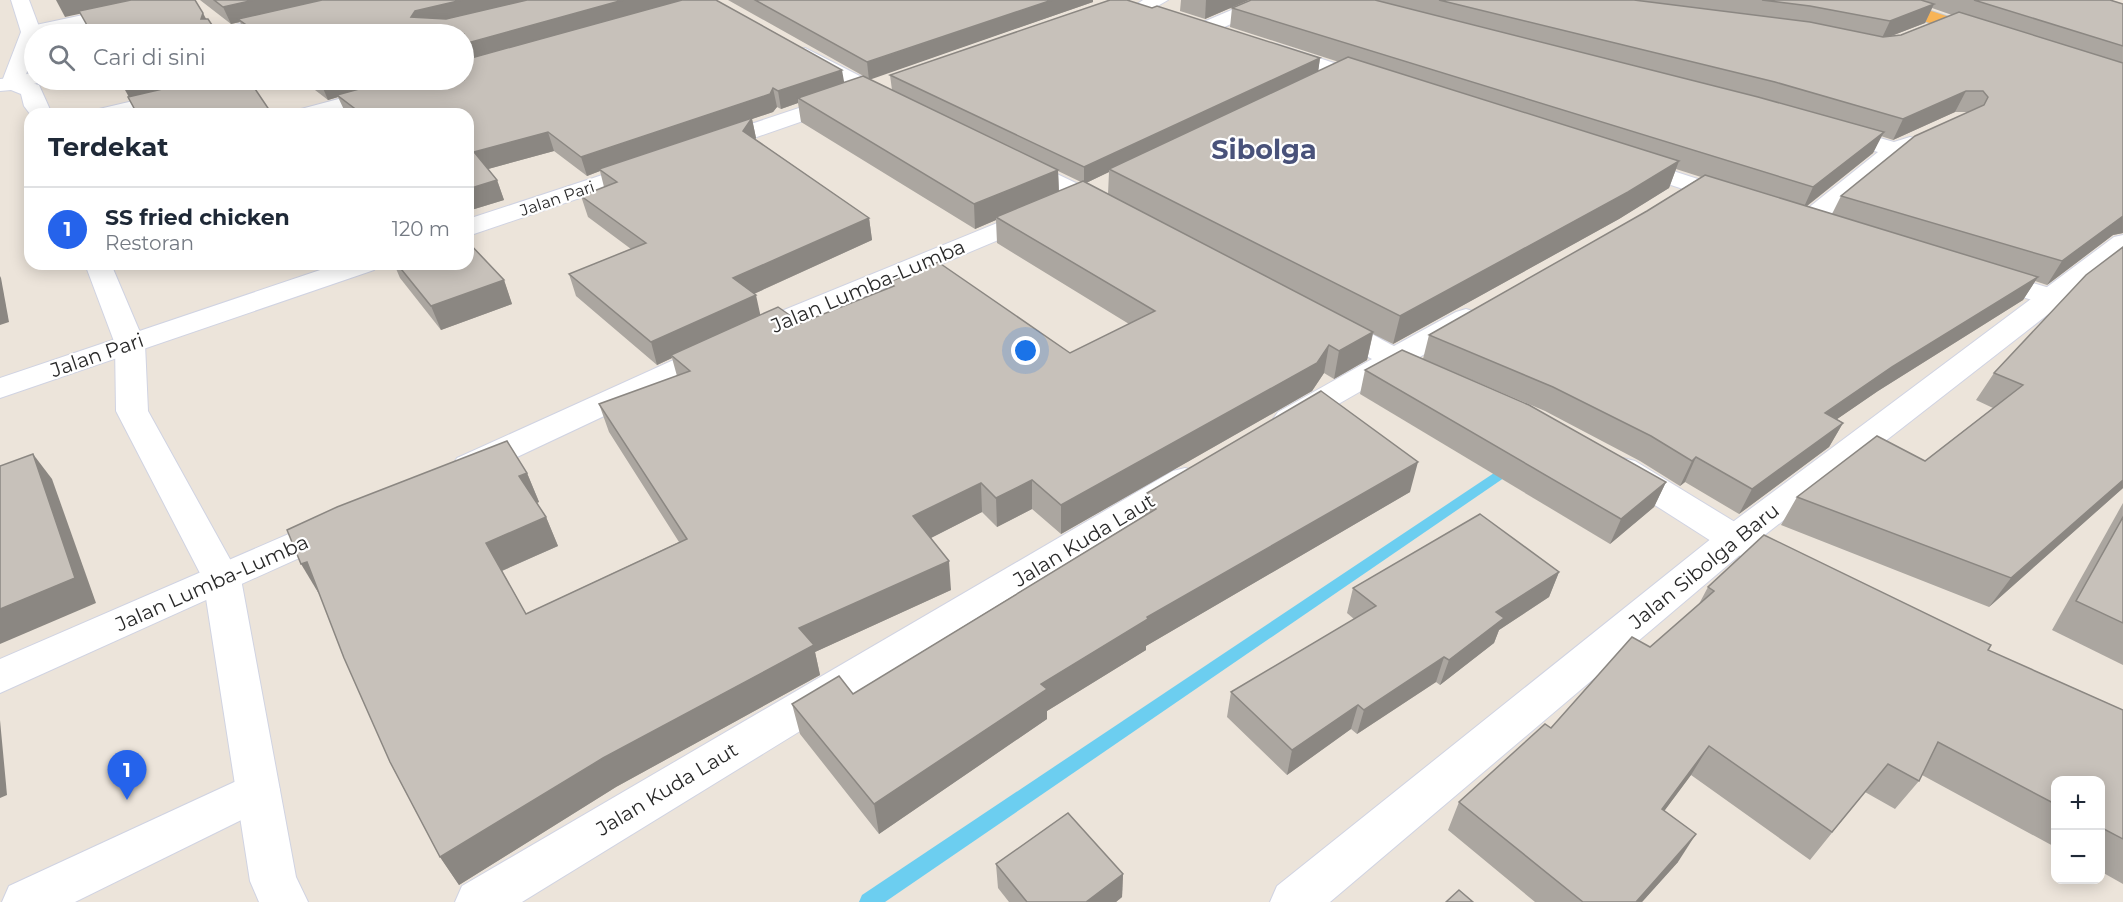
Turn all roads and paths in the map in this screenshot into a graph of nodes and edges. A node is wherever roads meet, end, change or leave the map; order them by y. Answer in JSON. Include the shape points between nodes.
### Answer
{"nodes":[{"id":1,"x":20,"y":0,"type":"edge"},
{"id":2,"x":180,"y":0,"type":"edge"},
{"id":3,"x":368,"y":0,"type":"edge"},
{"id":4,"x":1271,"y":0,"type":"edge"},
{"id":5,"x":1880,"y":0,"type":"edge"},
{"id":6,"x":1141,"y":2,"type":"edge"},
{"id":7,"x":1947,"y":23,"type":"junction"},
{"id":8,"x":28,"y":24,"type":"edge"},
{"id":9,"x":68,"y":24,"type":"edge"},
{"id":10,"x":264,"y":24,"type":"edge"},
{"id":11,"x":1208,"y":27,"type":"junction"},
{"id":12,"x":1917,"y":35,"type":"edge"},
{"id":13,"x":780,"y":40,"type":"edge"},
{"id":14,"x":2002,"y":40,"type":"edge"},
{"id":15,"x":24,"y":47,"type":"edge"},
{"id":16,"x":1342,"y":72,"type":"junction"},
{"id":17,"x":902,"y":78,"type":"edge"},
{"id":18,"x":24,"y":80,"type":"edge"},
{"id":19,"x":6,"y":84,"type":"edge"},
{"id":20,"x":1387,"y":86,"type":"edge"},
{"id":21,"x":1310,"y":87,"type":"edge"},
{"id":22,"x":24,"y":88,"type":"edge"},
{"id":23,"x":31,"y":90,"type":"edge"},
{"id":24,"x":206,"y":90,"type":"edge"},
{"id":25,"x":396,"y":90,"type":"edge"},
{"id":26,"x":869,"y":90,"type":"junction"},
{"id":27,"x":36,"y":108,"type":"edge"},
{"id":28,"x":132,"y":108,"type":"edge"},
{"id":29,"x":331,"y":108,"type":"edge"},
{"id":30,"x":912,"y":111,"type":"edge"},
{"id":31,"x":1812,"y":126,"type":"edge"},
{"id":32,"x":1935,"y":132,"type":"edge"},
{"id":33,"x":1895,"y":150,"type":"junction"},
{"id":34,"x":692,"y":152,"type":"edge"},
{"id":35,"x":998,"y":153,"type":"edge"},
{"id":36,"x":1606,"y":156,"type":"edge"},
{"id":37,"x":669,"y":159,"type":"edge"},
{"id":38,"x":1116,"y":180,"type":"edge"},
{"id":39,"x":1693,"y":185,"type":"junction"},
{"id":40,"x":1084,"y":195,"type":"junction"},
{"id":41,"x":1754,"y":205,"type":"edge"},
{"id":42,"x":1656,"y":208,"type":"edge"},
{"id":43,"x":1125,"y":217,"type":"edge"},
{"id":44,"x":1807,"y":222,"type":"edge"},
{"id":45,"x":474,"y":226,"type":"edge"},
{"id":46,"x":2123,"y":243,"type":"edge"},
{"id":47,"x":100,"y":270,"type":"edge"},
{"id":48,"x":346,"y":270,"type":"edge"},
{"id":49,"x":1964,"y":270,"type":"edge"},
{"id":50,"x":2053,"y":298,"type":"junction"},
{"id":51,"x":1495,"y":302,"type":"edge"},
{"id":52,"x":1310,"y":315,"type":"edge"},
{"id":53,"x":130,"y":344,"type":"junction"},
{"id":54,"x":1393,"y":359,"type":"junction"},
{"id":55,"x":1446,"y":382,"type":"edge"},
{"id":56,"x":0,"y":388,"type":"edge"},
{"id":57,"x":1265,"y":433,"type":"edge"},
{"id":58,"x":1595,"y":454,"type":"edge"},
{"id":59,"x":1216,"y":461,"type":"edge"},
{"id":60,"x":448,"y":475,"type":"edge"},
{"id":61,"x":362,"y":515,"type":"edge"},
{"id":62,"x":1735,"y":539,"type":"junction"},
{"id":63,"x":1798,"y":570,"type":"edge"},
{"id":64,"x":222,"y":579,"type":"junction"},
{"id":65,"x":0,"y":677,"type":"edge"},
{"id":66,"x":258,"y":790,"type":"junction"},
{"id":67,"x":26,"y":902,"type":"edge"},
{"id":68,"x":284,"y":902,"type":"edge"},
{"id":69,"x":479,"y":902,"type":"edge"},
{"id":70,"x":1294,"y":902,"type":"edge"}],
"edges":[{"from":1,"to":8,"type":"street"},
{"from":2,"to":9,"type":"street"},
{"from":3,"to":10,"type":"street"},
{"from":4,"to":11,"type":"street"},
{"from":5,"to":7,"type":"highway"},
{"from":6,"to":11,"type":"street"},
{"from":7,"to":12,"type":"street"},
{"from":7,"to":14,"type":"highway"},
{"from":11,"to":16,"type":"street"},
{"from":13,"to":26,"type":"street"},
{"from":15,"to":19,"type":"street"},
{"from":16,"to":20,"type":"street"},
{"from":16,"to":21,"type":"street"},
{"from":17,"to":26,"type":"street"},
{"from":18,"to":19,"type":"street"},
{"from":19,"to":22,"type":"street"},
{"from":23,"to":27,"type":"street"},
{"from":24,"to":28,"type":"street"},
{"from":25,"to":29,"type":"street"},
{"from":26,"to":30,"type":"street"},
{"from":26,"to":34,"type":"street"},
{"from":31,"to":33,"type":"street"},
{"from":32,"to":33,"type":"street"},
{"from":33,"to":44,"type":"street"},
{"from":35,"to":40,"type":"street"},
{"from":36,"to":39,"type":"street"},
{"from":37,"to":45,"type":"street","name":"Jalan Pari"},
{"from":38,"to":40,"type":"street","name":"Jalan Lumba-Lumba"},
{"from":39,"to":41,"type":"street"},
{"from":39,"to":42,"type":"street"},
{"from":40,"to":43,"type":"street"},
{"from":40,"to":60,"type":"street","name":"Jalan Lumba-Lumba","via":[[794,316]]},
{"from":46,"to":50,"type":"street","name":"Jalan Sibolga Baru"},
{"from":47,"to":53,"type":"street"},
{"from":48,"to":53,"type":"street","name":"Jalan Pari"},
{"from":49,"to":50,"type":"street"},
{"from":50,"to":62,"type":"street","name":"Jalan Sibolga Baru"},
{"from":51,"to":54,"type":"street"},
{"from":52,"to":54,"type":"street"},
{"from":53,"to":56,"type":"street","name":"Jalan Pari"},
{"from":53,"to":64,"type":"street","via":[[132,411]]},
{"from":54,"to":55,"type":"street"},
{"from":54,"to":57,"type":"street"},
{"from":58,"to":62,"type":"street"},
{"from":59,"to":69,"type":"street","name":"Jalan Kuda Laut"},
{"from":61,"to":64,"type":"street","name":"Jalan Lumba-Lumba"},
{"from":62,"to":63,"type":"street"},
{"from":62,"to":70,"type":"street","name":"Jalan Sibolga Baru"},
{"from":64,"to":65,"type":"street","name":"Jalan Lumba-Lumba"},
{"from":64,"to":66,"type":"street"},
{"from":66,"to":67,"type":"street"},
{"from":66,"to":68,"type":"street","via":[[273,881]]}]}
